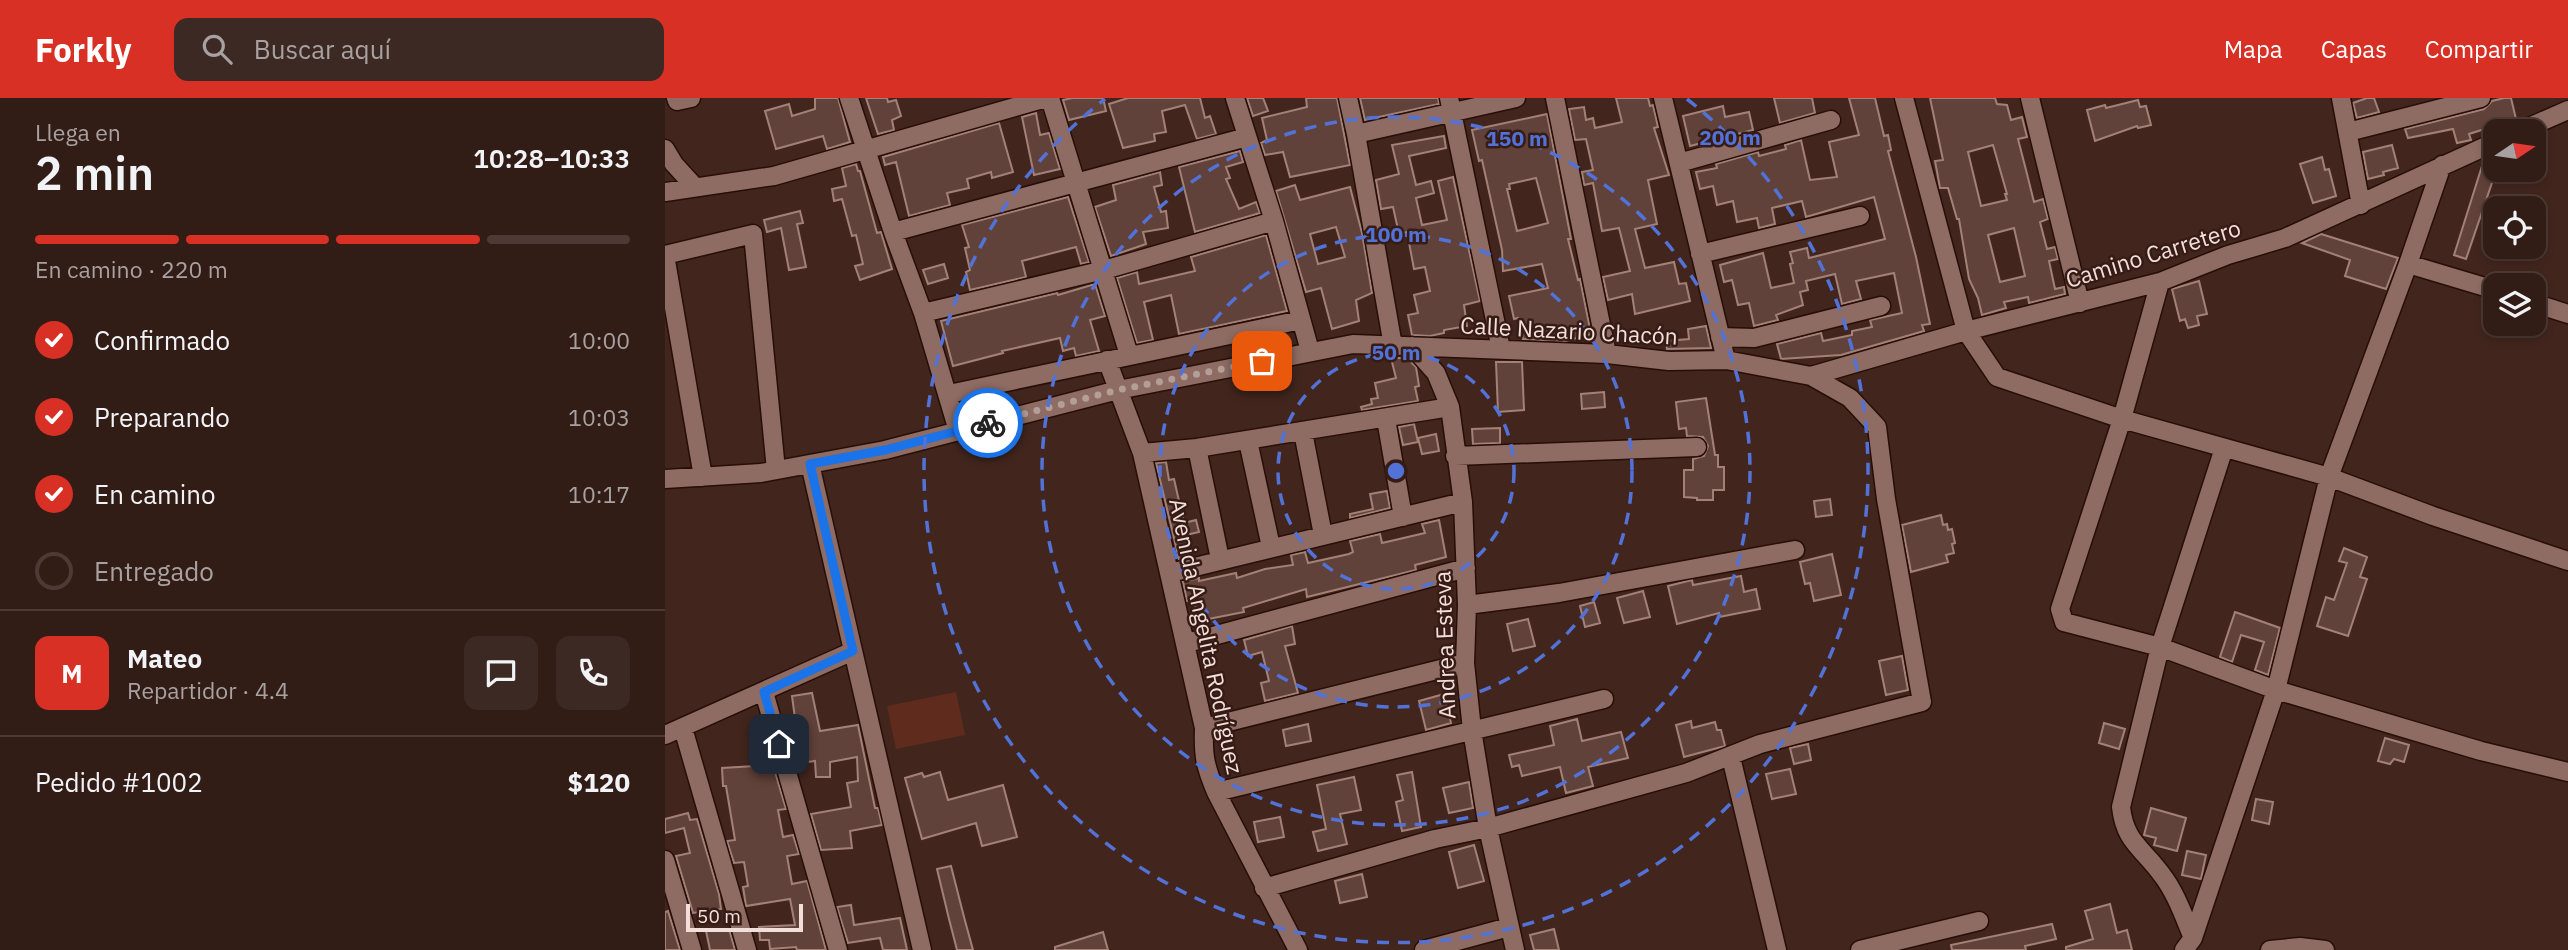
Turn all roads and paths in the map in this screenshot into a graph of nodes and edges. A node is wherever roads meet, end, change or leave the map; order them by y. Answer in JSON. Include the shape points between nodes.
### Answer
{"nodes":[{"id":1,"x":849,"y":98,"type":"edge"},
{"id":2,"x":1048,"y":98,"type":"edge"},
{"id":3,"x":1235,"y":98,"type":"edge"},
{"id":4,"x":1348,"y":98,"type":"edge"},
{"id":5,"x":1516,"y":98,"type":"edge"},
{"id":6,"x":1555,"y":98,"type":"edge"},
{"id":7,"x":1663,"y":98,"type":"edge"},
{"id":8,"x":1904,"y":98,"type":"edge"},
{"id":9,"x":2341,"y":98,"type":"edge"},
{"id":10,"x":2481,"y":98,"type":"edge"},
{"id":11,"x":2033,"y":99,"type":"edge"},
{"id":12,"x":1450,"y":105,"type":"edge"},
{"id":13,"x":2568,"y":110,"type":"edge"},
{"id":14,"x":1832,"y":120,"type":"dead end"},
{"id":15,"x":2546,"y":120,"type":"edge"},
{"id":16,"x":2348,"y":132,"type":"junction"},
{"id":17,"x":1356,"y":134,"type":"junction"},
{"id":18,"x":1247,"y":136,"type":"junction"},
{"id":19,"x":2483,"y":147,"type":"edge"},
{"id":20,"x":665,"y":149,"type":"edge"},
{"id":21,"x":866,"y":149,"type":"junction"},
{"id":22,"x":1679,"y":163,"type":"junction"},
{"id":23,"x":2442,"y":165,"type":"junction"},
{"id":24,"x":1076,"y":183,"type":"junction"},
{"id":25,"x":695,"y":187,"type":"junction"},
{"id":26,"x":665,"y":192,"type":"edge"},
{"id":27,"x":2361,"y":205,"type":"junction"},
{"id":28,"x":1860,"y":216,"type":"dead end"},
{"id":29,"x":1274,"y":221,"type":"junction"},
{"id":30,"x":893,"y":232,"type":"junction"},
{"id":31,"x":1700,"y":254,"type":"junction"},
{"id":32,"x":2408,"y":264,"type":"junction"},
{"id":33,"x":1104,"y":270,"type":"junction"},
{"id":34,"x":2160,"y":282,"type":"junction"},
{"id":35,"x":2483,"y":286,"type":"edge"},
{"id":36,"x":2080,"y":303,"type":"junction"},
{"id":37,"x":1881,"y":306,"type":"dead end"},
{"id":38,"x":2546,"y":307,"type":"edge"},
{"id":39,"x":923,"y":313,"type":"junction"},
{"id":40,"x":2568,"y":314,"type":"edge"},
{"id":41,"x":1301,"y":320,"type":"junction"},
{"id":42,"x":1966,"y":331,"type":"junction"},
{"id":43,"x":1720,"y":337,"type":"junction"},
{"id":44,"x":1393,"y":346,"type":"junction"},
{"id":45,"x":1412,"y":346,"type":"junction"},
{"id":46,"x":1501,"y":349,"type":"junction"},
{"id":47,"x":1310,"y":351,"type":"junction"},
{"id":48,"x":1607,"y":354,"type":"junction"},
{"id":49,"x":1129,"y":355,"type":"junction"},
{"id":50,"x":1107,"y":360,"type":"junction"},
{"id":51,"x":1726,"y":360,"type":"junction"},
{"id":52,"x":1811,"y":376,"type":"junction"},
{"id":53,"x":1118,"y":390,"type":"junction"},
{"id":54,"x":949,"y":394,"type":"junction"},
{"id":55,"x":1450,"y":407,"type":"junction"},
{"id":56,"x":1386,"y":419,"type":"junction"},
{"id":57,"x":2122,"y":419,"type":"junction"},
{"id":58,"x":958,"y":431,"type":"junction"},
{"id":59,"x":1303,"y":432,"type":"junction"},
{"id":60,"x":1248,"y":440,"type":"junction"},
{"id":61,"x":1697,"y":447,"type":"dead end"},
{"id":62,"x":1197,"y":448,"type":"junction"},
{"id":63,"x":2224,"y":448,"type":"junction"},
{"id":64,"x":1142,"y":453,"type":"junction"},
{"id":65,"x":1455,"y":456,"type":"junction"},
{"id":66,"x":810,"y":464,"type":"junction"},
{"id":67,"x":776,"y":470,"type":"junction"},
{"id":68,"x":703,"y":477,"type":"junction"},
{"id":69,"x":2329,"y":477,"type":"junction"},
{"id":70,"x":665,"y":479,"type":"edge"},
{"id":71,"x":1463,"y":502,"type":"junction"},
{"id":72,"x":1403,"y":517,"type":"junction"},
{"id":73,"x":1323,"y":536,"type":"junction"},
{"id":74,"x":1271,"y":547,"type":"junction"},
{"id":75,"x":1795,"y":550,"type":"dead end"},
{"id":76,"x":1220,"y":559,"type":"junction"},
{"id":77,"x":2568,"y":561,"type":"edge"},
{"id":78,"x":1466,"y":568,"type":"junction"},
{"id":79,"x":1170,"y":573,"type":"junction"},
{"id":80,"x":1467,"y":605,"type":"junction"},
{"id":81,"x":1187,"y":643,"type":"junction"},
{"id":82,"x":2160,"y":647,"type":"junction"},
{"id":83,"x":853,"y":651,"type":"junction"},
{"id":84,"x":1465,"y":663,"type":"junction"},
{"id":85,"x":2276,"y":690,"type":"junction"},
{"id":86,"x":764,"y":692,"type":"junction"},
{"id":87,"x":1604,"y":699,"type":"dead end"},
{"id":88,"x":1204,"y":728,"type":"junction"},
{"id":89,"x":683,"y":729,"type":"junction"},
{"id":90,"x":1472,"y":730,"type":"junction"},
{"id":91,"x":665,"y":735,"type":"edge"},
{"id":92,"x":1731,"y":757,"type":"junction"},
{"id":93,"x":2568,"y":772,"type":"edge"},
{"id":94,"x":1216,"y":792,"type":"junction"},
{"id":95,"x":1488,"y":828,"type":"junction"},
{"id":96,"x":665,"y":859,"type":"edge"},
{"id":97,"x":1264,"y":888,"type":"junction"},
{"id":98,"x":1979,"y":921,"type":"dead end"},
{"id":99,"x":1509,"y":927,"type":"junction"},
{"id":100,"x":2189,"y":944,"type":"edge"},
{"id":101,"x":692,"y":950,"type":"edge"},
{"id":102,"x":747,"y":950,"type":"edge"},
{"id":103,"x":838,"y":950,"type":"edge"},
{"id":104,"x":922,"y":950,"type":"edge"},
{"id":105,"x":1298,"y":950,"type":"edge"},
{"id":106,"x":1424,"y":950,"type":"edge"},
{"id":107,"x":1515,"y":950,"type":"edge"},
{"id":108,"x":1777,"y":950,"type":"edge"},
{"id":109,"x":1860,"y":950,"type":"edge"},
{"id":110,"x":2270,"y":950,"type":"edge"},
{"id":111,"x":2322,"y":950,"type":"edge"}],
"edges":[{"from":1,"to":21,"type":"street"},
{"from":2,"to":21,"type":"street"},
{"from":2,"to":24,"type":"street"},
{"from":3,"to":18,"type":"street"},
{"from":4,"to":17,"type":"street"},
{"from":5,"to":12,"type":"street"},
{"from":6,"to":48,"type":"street"},
{"from":7,"to":22,"type":"street"},
{"from":8,"to":42,"type":"street"},
{"from":9,"to":16,"type":"street"},
{"from":10,"to":16,"type":"street"},
{"from":11,"to":36,"type":"street"},
{"from":12,"to":17,"type":"street"},
{"from":12,"to":46,"type":"street"},
{"from":13,"to":15,"type":"street"},
{"from":14,"to":22,"type":"street"},
{"from":16,"to":27,"type":"street"},
{"from":17,"to":44,"type":"street"},
{"from":18,"to":24,"type":"street"},
{"from":18,"to":29,"type":"street"},
{"from":19,"to":23,"type":"street","name":"Camino Carretero"},
{"from":20,"to":25,"type":"street"},
{"from":21,"to":25,"type":"street","via":[[774,176]]},
{"from":21,"to":30,"type":"street"},
{"from":22,"to":31,"type":"street"},
{"from":23,"to":27,"type":"street","name":"Camino Carretero"},
{"from":23,"to":32,"type":"street"},
{"from":24,"to":30,"type":"street"},
{"from":24,"to":33,"type":"street"},
{"from":25,"to":26,"type":"street"},
{"from":27,"to":34,"type":"street","name":"Camino Carretero","via":[[2285,238]]},
{"from":28,"to":31,"type":"street"},
{"from":29,"to":33,"type":"street"},
{"from":29,"to":41,"type":"street"},
{"from":30,"to":39,"type":"street"},
{"from":31,"to":43,"type":"street"},
{"from":32,"to":35,"type":"street"},
{"from":32,"to":69,"type":"street"},
{"from":33,"to":39,"type":"street"},
{"from":33,"to":49,"type":"street"},
{"from":34,"to":36,"type":"street","name":"Camino Carretero"},
{"from":34,"to":57,"type":"street"},
{"from":36,"to":42,"type":"street","name":"Camino Carretero"},
{"from":37,"to":43,"type":"street","via":[[1753,338]]},
{"from":38,"to":40,"type":"street"},
{"from":39,"to":54,"type":"street"},
{"from":41,"to":47,"type":"street"},
{"from":41,"to":49,"type":"street"},
{"from":42,"to":52,"type":"street","name":"Camino Carretero"},
{"from":42,"to":57,"type":"street","via":[[1997,377]]},
{"from":43,"to":51,"type":"street"},
{"from":44,"to":45,"type":"street","name":"Calle Nazario Chacón"},
{"from":44,"to":47,"type":"street","name":"Calle Nazario Chacón","via":[[1353,344]]},
{"from":45,"to":46,"type":"street","name":"Calle Nazario Chacón"},
{"from":45,"to":55,"type":"street","name":"Andrea Esteva","via":[[1436,373]]},
{"from":46,"to":48,"type":"street","name":"Calle Nazario Chacón"},
{"from":47,"to":53,"type":"street","name":"Calle Nazario Chacón"},
{"from":48,"to":51,"type":"street","name":"Calle Nazario Chacón","via":[[1669,361]]},
{"from":49,"to":50,"type":"street"},
{"from":50,"to":53,"type":"street","name":"Avenida Angelita Rodríguez"},
{"from":50,"to":54,"type":"street"},
{"from":51,"to":52,"type":"street","name":"Calle Nazario Chacón"},
{"from":52,"to":92,"type":"street","name":"Calle Nazario Chacón","via":[[1850,398],[1877,426],[1923,702],[1760,744]]},
{"from":53,"to":58,"type":"street","name":"Calle Nazario Chacón"},
{"from":53,"to":64,"type":"street","name":"Avenida Angelita Rodríguez"},
{"from":54,"to":58,"type":"street"},
{"from":55,"to":56,"type":"street"},
{"from":55,"to":65,"type":"street","name":"Andrea Esteva"},
{"from":56,"to":59,"type":"street"},
{"from":56,"to":72,"type":"street"},
{"from":57,"to":63,"type":"street"},
{"from":57,"to":82,"type":"street","via":[[2061,617],[2064,622]]},
{"from":58,"to":66,"type":"street","name":"Calle Nazario Chacón"},
{"from":59,"to":60,"type":"street"},
{"from":59,"to":73,"type":"street"},
{"from":60,"to":62,"type":"street"},
{"from":60,"to":74,"type":"street"},
{"from":61,"to":65,"type":"street"},
{"from":62,"to":64,"type":"street"},
{"from":62,"to":76,"type":"street"},
{"from":63,"to":69,"type":"street"},
{"from":63,"to":82,"type":"street"},
{"from":64,"to":79,"type":"street","name":"Avenida Angelita Rodríguez"},
{"from":65,"to":71,"type":"street","name":"Andrea Esteva"},
{"from":66,"to":67,"type":"street","name":"Calle Nazario Chacón"},
{"from":66,"to":83,"type":"street"},
{"from":67,"to":68,"type":"street","name":"Calle Nazario Chacón"},
{"from":67,"to":68,"type":"street","via":[[753,234],[665,255]]},
{"from":68,"to":70,"type":"street","name":"Calle Nazario Chacón"},
{"from":69,"to":77,"type":"street"},
{"from":69,"to":85,"type":"street"},
{"from":71,"to":72,"type":"street"},
{"from":71,"to":78,"type":"street","name":"Andrea Esteva"},
{"from":72,"to":73,"type":"street"},
{"from":73,"to":74,"type":"street"},
{"from":74,"to":76,"type":"street"},
{"from":75,"to":80,"type":"street"},
{"from":76,"to":79,"type":"street"},
{"from":78,"to":80,"type":"street","name":"Andrea Esteva"},
{"from":78,"to":81,"type":"street"},
{"from":79,"to":81,"type":"street","name":"Avenida Angelita Rodríguez"},
{"from":80,"to":84,"type":"street","name":"Andrea Esteva"},
{"from":81,"to":88,"type":"street","name":"Avenida Angelita Rodríguez"},
{"from":82,"to":85,"type":"street"},
{"from":82,"to":100,"type":"street","via":[[2121,807],[2129,838],[2163,875]]},
{"from":83,"to":86,"type":"street"},
{"from":83,"to":104,"type":"street"},
{"from":84,"to":88,"type":"street"},
{"from":84,"to":90,"type":"street","name":"Andrea Esteva"},
{"from":85,"to":93,"type":"street"},
{"from":85,"to":100,"type":"street"},
{"from":86,"to":89,"type":"street"},
{"from":86,"to":103,"type":"street"},
{"from":87,"to":90,"type":"street"},
{"from":88,"to":94,"type":"street","name":"Avenida Angelita Rodríguez","via":[[1203,756]]},
{"from":89,"to":91,"type":"street"},
{"from":89,"to":102,"type":"street"},
{"from":90,"to":94,"type":"street"},
{"from":90,"to":95,"type":"street","name":"Andrea Esteva"},
{"from":92,"to":95,"type":"street"},
{"from":92,"to":108,"type":"street"},
{"from":94,"to":97,"type":"street","name":"Avenida Angelita Rodríguez"},
{"from":95,"to":97,"type":"street"},
{"from":95,"to":99,"type":"street","name":"Andrea Esteva"},
{"from":96,"to":101,"type":"street"},
{"from":97,"to":105,"type":"street","name":"Avenida Angelita Rodríguez"},
{"from":98,"to":109,"type":"street"},
{"from":99,"to":106,"type":"street"},
{"from":99,"to":107,"type":"street","name":"Andrea Esteva"},
{"from":110,"to":111,"type":"street"}]}
